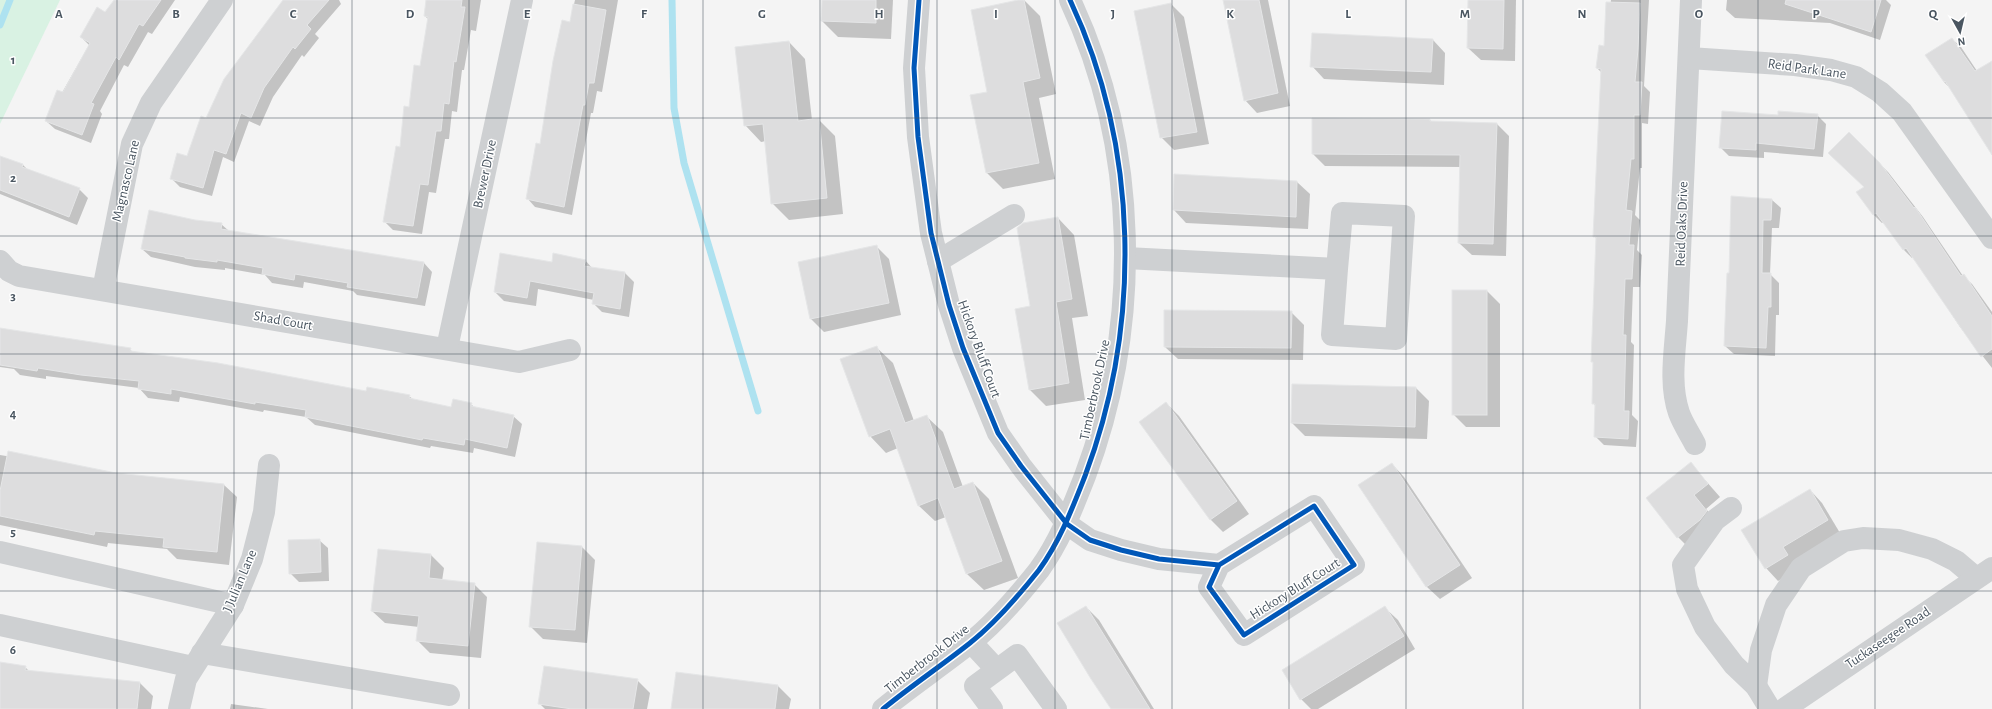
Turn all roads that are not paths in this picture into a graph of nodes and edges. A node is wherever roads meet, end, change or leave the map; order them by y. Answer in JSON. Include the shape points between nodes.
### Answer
{"nodes":[{"id":1,"x":222,"y":0,"type":"edge"},
{"id":2,"x":522,"y":0,"type":"edge"},
{"id":3,"x":919,"y":0,"type":"edge"},
{"id":4,"x":1070,"y":0,"type":"edge"},
{"id":5,"x":1691,"y":0,"type":"edge"},
{"id":6,"x":1688,"y":58,"type":"junction"},
{"id":7,"x":1014,"y":215,"type":"dead end"},
{"id":8,"x":1992,"y":238,"type":"edge"},
{"id":9,"x":1126,"y":258,"type":"junction"},
{"id":10,"x":0,"y":261,"type":"edge"},
{"id":11,"x":938,"y":261,"type":"junction"},
{"id":12,"x":1337,"y":269,"type":"junction"},
{"id":13,"x":103,"y":290,"type":"junction"},
{"id":14,"x":447,"y":348,"type":"junction"},
{"id":15,"x":570,"y":350,"type":"dead end"},
{"id":16,"x":1695,"y":444,"type":"dead end"},
{"id":17,"x":269,"y":465,"type":"dead end"},
{"id":18,"x":1731,"y":508,"type":"dead end"},
{"id":19,"x":1067,"y":524,"type":"junction"},
{"id":20,"x":0,"y":552,"type":"edge"},
{"id":21,"x":1219,"y":565,"type":"junction"},
{"id":22,"x":1984,"y":573,"type":"edge"},
{"id":23,"x":233,"y":605,"type":"junction"},
{"id":24,"x":0,"y":625,"type":"edge"},
{"id":25,"x":971,"y":642,"type":"junction"},
{"id":26,"x":198,"y":660,"type":"junction"},
{"id":27,"x":996,"y":669,"type":"junction"},
{"id":28,"x":1756,"y":686,"type":"junction"},
{"id":29,"x":449,"y":694,"type":"dead end"},
{"id":30,"x":178,"y":709,"type":"edge"},
{"id":31,"x":883,"y":709,"type":"edge"},
{"id":32,"x":992,"y":709,"type":"edge"},
{"id":33,"x":1056,"y":709,"type":"edge"},
{"id":34,"x":1770,"y":709,"type":"edge"},
{"id":35,"x":1784,"y":709,"type":"edge"}],
"edges":[{"from":1,"to":13,"type":"street","name":"Magnasco Lane","via":[[151,103],[132,144]]},
{"from":2,"to":14,"type":"street","name":"Brewer Drive"},
{"from":3,"to":11,"type":"street","name":"Hickory Bluff Court","via":[[914,68],[918,137],[931,233]]},
{"from":4,"to":9,"type":"street","name":"Timberbrook Drive","via":[[1085,34],[1106,100],[1125,216]]},
{"from":5,"to":6,"type":"street","name":"Reid Oaks Drive"},
{"from":6,"to":8,"type":"street","name":"Reid Park Lane","via":[[1795,65],[1831,70],[1856,77],[1880,92],[1902,112]]},
{"from":6,"to":16,"type":"street","name":"Reid Oaks Drive","via":[[1678,313],[1673,372],[1674,394],[1679,414]]},
{"from":7,"to":11,"type":"street"},
{"from":9,"to":12,"type":"street"},
{"from":9,"to":19,"type":"street","name":"Timberbrook Drive","via":[[1113,379],[1096,443]]},
{"from":10,"to":13,"type":"street","name":"Shad Court","via":[[9,271],[19,276]]},
{"from":11,"to":19,"type":"street","name":"Hickory Bluff Court","via":[[963,348],[998,433]]},
{"from":12,"to":12,"type":"street","via":[[1342,213],[1404,216],[1396,339],[1332,335]]},
{"from":13,"to":14,"type":"street","name":"Shad Court"},
{"from":14,"to":15,"type":"street","name":"Shad Court","via":[[519,362]]},
{"from":17,"to":23,"type":"street","name":"J Julian Lane","via":[[262,519],[252,559]]},
{"from":18,"to":28,"type":"street","via":[[1715,520],[1683,565],[1687,588],[1705,628],[1734,665]]},
{"from":19,"to":21,"type":"street","name":"Hickory Bluff Court","via":[[1090,540],[1121,550],[1159,559]]},
{"from":19,"to":25,"type":"street","name":"Timberbrook Drive","via":[[1038,571]]},
{"from":20,"to":23,"type":"street"},
{"from":21,"to":21,"type":"street","name":"Hickory Bluff Court","via":[[1314,506],[1354,565],[1244,635],[1210,587]]},
{"from":22,"to":28,"type":"street","via":[[1932,549],[1899,540],[1863,538],[1844,541],[1801,568],[1776,605],[1761,650]]},
{"from":22,"to":35,"type":"street","name":"Tuckaseegee Road"},
{"from":23,"to":26,"type":"street","name":"J Julian Lane"},
{"from":24,"to":26,"type":"street"},
{"from":25,"to":27,"type":"street"},
{"from":25,"to":31,"type":"street","name":"Timberbrook Drive"},
{"from":26,"to":29,"type":"street"},
{"from":26,"to":30,"type":"street","name":"J Julian Lane","via":[[186,679]]},
{"from":27,"to":32,"type":"street","via":[[975,686]]},
{"from":27,"to":33,"type":"street","via":[[1017,655]]},
{"from":28,"to":34,"type":"street"}]}
